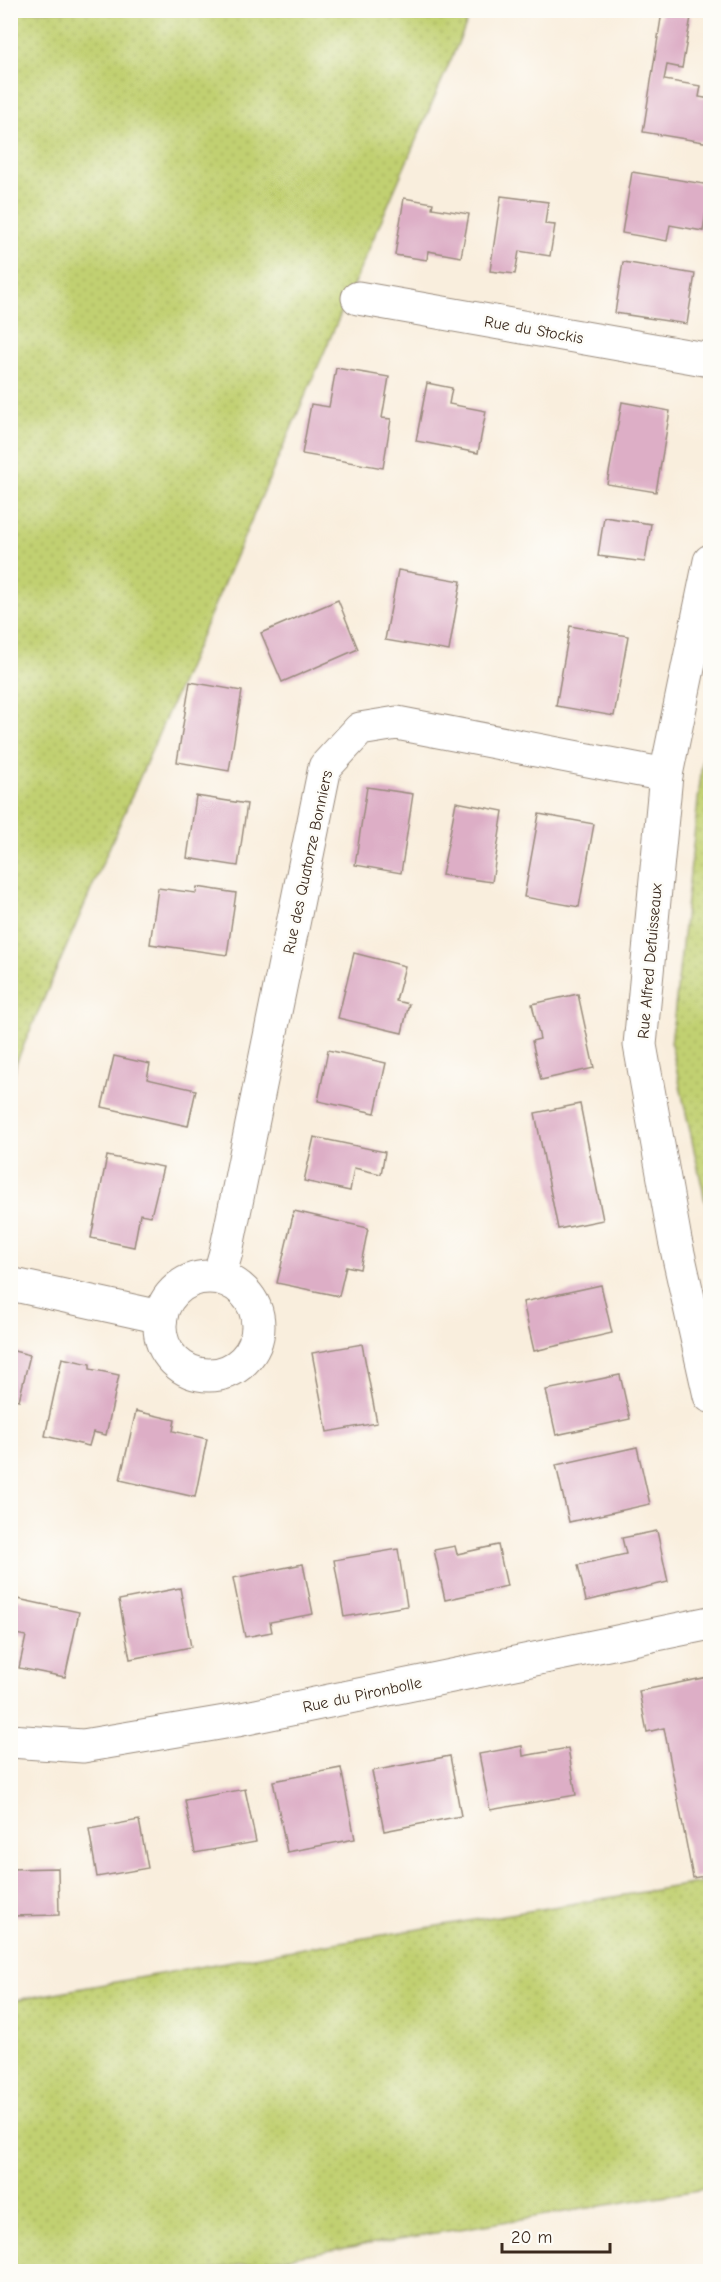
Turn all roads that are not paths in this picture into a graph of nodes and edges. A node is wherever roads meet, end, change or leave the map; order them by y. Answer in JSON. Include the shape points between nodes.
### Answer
{"nodes":[{"id":1,"x":358,"y":298,"type":"dead end"},
{"id":2,"x":711,"y":360,"type":"edge"},
{"id":3,"x":711,"y":561,"type":"edge"},
{"id":4,"x":666,"y":775,"type":"junction"},
{"id":5,"x":219,"y":1277,"type":"junction"},
{"id":6,"x":10,"y":1284,"type":"edge"},
{"id":7,"x":161,"y":1317,"type":"junction"},
{"id":8,"x":711,"y":1396,"type":"edge"},
{"id":9,"x":711,"y":1623,"type":"edge"},
{"id":10,"x":10,"y":1741,"type":"edge"}],
"edges":[{"from":1,"to":2,"type":"street","name":"Rue du Stockis"},
{"from":3,"to":4,"type":"street","name":"Rue Alfred Defuisseaux"},
{"from":4,"to":5,"type":"street","name":"Rue des Quatorze Bonniers","via":[[397,723],[360,729],[325,767]]},
{"from":4,"to":8,"type":"street","name":"Rue Alfred Defuisseaux","via":[[640,1045],[675,1240]]},
{"from":5,"to":7,"type":"street","via":[[203,1276],[188,1281],[166,1302]]},
{"from":5,"to":7,"type":"street","via":[[245,1293],[258,1320],[253,1350],[237,1366],[216,1375],[186,1369],[165,1347],[160,1333]]},
{"from":6,"to":7,"type":"street"},
{"from":9,"to":10,"type":"street","name":"Rue du Pironbolle","via":[[248,1717],[83,1746]]}]}
